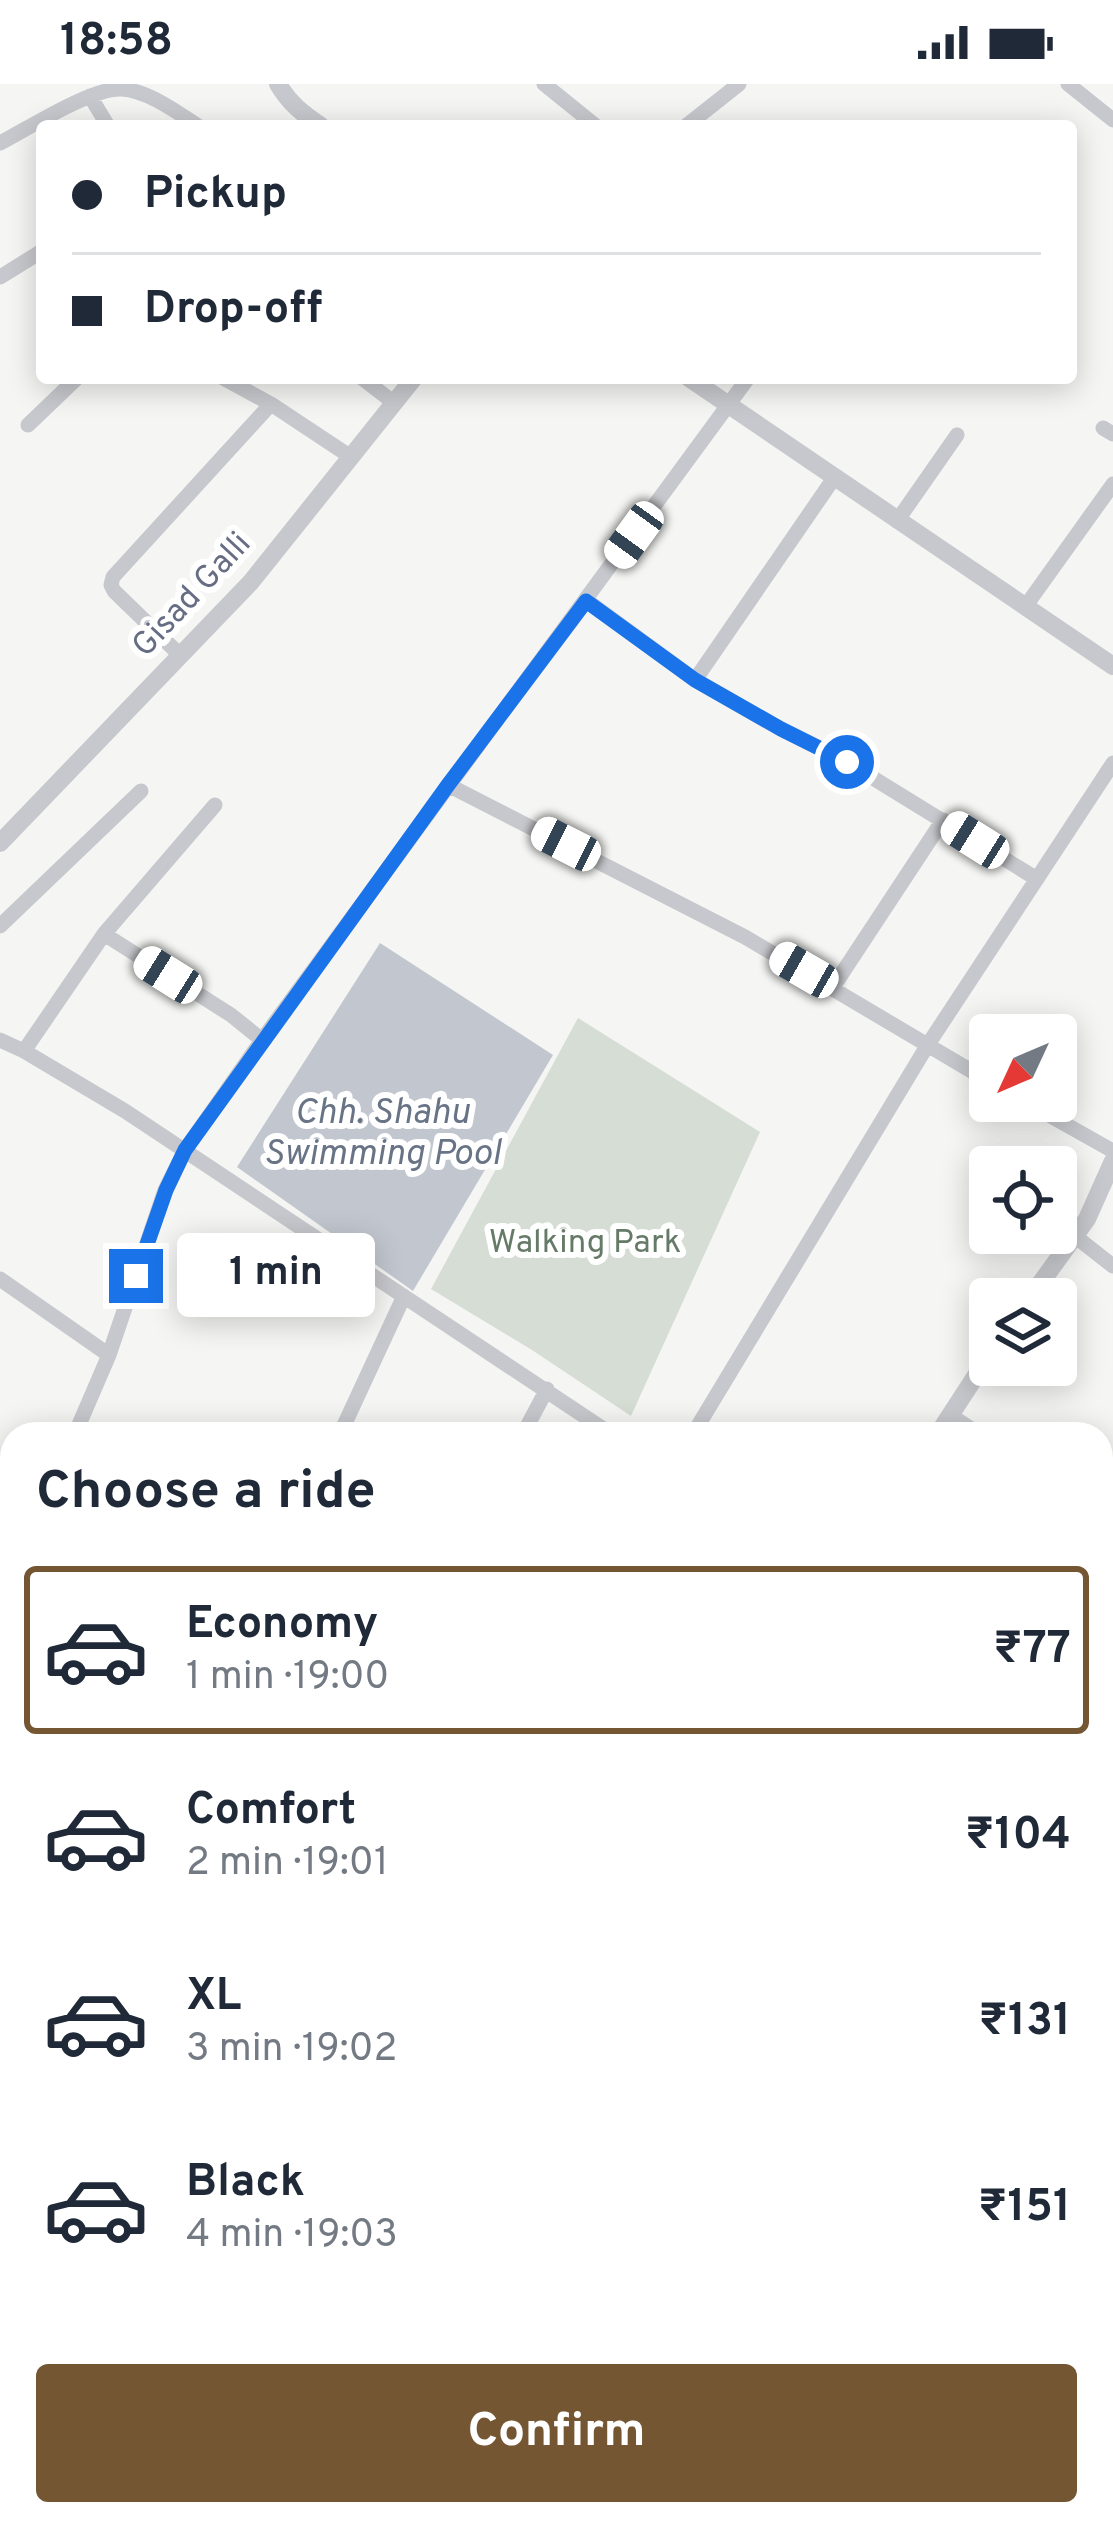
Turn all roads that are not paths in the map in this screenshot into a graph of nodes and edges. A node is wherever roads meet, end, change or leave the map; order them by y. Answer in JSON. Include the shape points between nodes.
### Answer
{"nodes":[{"id":1,"x":278,"y":84,"type":"edge"},
{"id":2,"x":544,"y":84,"type":"edge"},
{"id":3,"x":739,"y":84,"type":"edge"},
{"id":4,"x":1077,"y":87,"type":"edge"},
{"id":5,"x":90,"y":96,"type":"junction"},
{"id":6,"x":43,"y":120,"type":"edge"},
{"id":7,"x":105,"y":120,"type":"edge"},
{"id":8,"x":188,"y":120,"type":"edge"},
{"id":9,"x":312,"y":120,"type":"edge"},
{"id":10,"x":589,"y":120,"type":"edge"},
{"id":11,"x":694,"y":120,"type":"edge"},
{"id":12,"x":1113,"y":120,"type":"edge"},
{"id":13,"x":36,"y":124,"type":"edge"},
{"id":14,"x":0,"y":142,"type":"edge"},
{"id":15,"x":36,"y":254,"type":"edge"},
{"id":16,"x":2,"y":271,"type":"edge"},
{"id":17,"x":71,"y":384,"type":"edge"},
{"id":18,"x":234,"y":384,"type":"edge"},
{"id":19,"x":370,"y":384,"type":"edge"},
{"id":20,"x":409,"y":384,"type":"edge"},
{"id":21,"x":698,"y":384,"type":"edge"},
{"id":22,"x":744,"y":384,"type":"edge"},
{"id":23,"x":393,"y":402,"type":"junction"},
{"id":24,"x":271,"y":404,"type":"junction"},
{"id":25,"x":729,"y":404,"type":"junction"},
{"id":26,"x":28,"y":425,"type":"dead end"},
{"id":27,"x":957,"y":435,"type":"dead end"},
{"id":28,"x":351,"y":457,"type":"junction"},
{"id":29,"x":834,"y":478,"type":"junction"},
{"id":30,"x":1113,"y":484,"type":"edge"},
{"id":31,"x":897,"y":521,"type":"junction"},
{"id":32,"x":586,"y":601,"type":"junction"},
{"id":33,"x":1024,"y":607,"type":"junction"},
{"id":34,"x":180,"y":655,"type":"junction"},
{"id":35,"x":1113,"y":666,"type":"edge"},
{"id":36,"x":695,"y":680,"type":"junction"},
{"id":37,"x":1113,"y":763,"type":"edge"},
{"id":38,"x":448,"y":785,"type":"junction"},
{"id":39,"x":141,"y":791,"type":"dead end"},
{"id":40,"x":215,"y":805,"type":"dead end"},
{"id":41,"x":944,"y":820,"type":"junction"},
{"id":42,"x":0,"y":843,"type":"edge"},
{"id":43,"x":1037,"y":879,"type":"junction"},
{"id":44,"x":0,"y":926,"type":"edge"},
{"id":45,"x":104,"y":934,"type":"junction"},
{"id":46,"x":833,"y":987,"type":"junction"},
{"id":47,"x":0,"y":1040,"type":"edge"},
{"id":48,"x":262,"y":1040,"type":"junction"},
{"id":49,"x":927,"y":1046,"type":"junction"},
{"id":50,"x":24,"y":1051,"type":"junction"},
{"id":51,"x":969,"y":1070,"type":"edge"},
{"id":52,"x":1061,"y":1122,"type":"edge"},
{"id":53,"x":185,"y":1150,"type":"junction"},
{"id":54,"x":1113,"y":1151,"type":"edge"},
{"id":55,"x":1113,"y":1161,"type":"edge"},
{"id":56,"x":1077,"y":1235,"type":"edge"},
{"id":57,"x":1077,"y":1238,"type":"edge"},
{"id":58,"x":1063,"y":1254,"type":"edge"},
{"id":59,"x":1113,"y":1266,"type":"edge"},
{"id":60,"x":1045,"y":1278,"type":"edge"},
{"id":61,"x":0,"y":1279,"type":"edge"},
{"id":62,"x":404,"y":1296,"type":"junction"},
{"id":63,"x":109,"y":1355,"type":"junction"},
{"id":64,"x":969,"y":1386,"type":"edge"},
{"id":65,"x":547,"y":1389,"type":"junction"},
{"id":66,"x":950,"y":1415,"type":"junction"},
{"id":67,"x":80,"y":1422,"type":"edge"},
{"id":68,"x":346,"y":1422,"type":"edge"},
{"id":69,"x":529,"y":1422,"type":"edge"},
{"id":70,"x":594,"y":1422,"type":"edge"},
{"id":71,"x":700,"y":1422,"type":"edge"},
{"id":72,"x":946,"y":1422,"type":"edge"},
{"id":73,"x":961,"y":1422,"type":"edge"}],
"edges":[{"from":1,"to":9,"type":"street"},
{"from":2,"to":10,"type":"street"},
{"from":3,"to":11,"type":"street"},
{"from":4,"to":12,"type":"street"},
{"from":5,"to":6,"type":"street"},
{"from":5,"to":7,"type":"street"},
{"from":5,"to":8,"type":"street","via":[[119,88],[141,93]]},
{"from":13,"to":14,"type":"street"},
{"from":15,"to":16,"type":"street"},
{"from":17,"to":26,"type":"street"},
{"from":18,"to":24,"type":"street"},
{"from":19,"to":23,"type":"street"},
{"from":20,"to":23,"type":"street","name":"Gisad Galli"},
{"from":21,"to":25,"type":"street"},
{"from":22,"to":25,"type":"street"},
{"from":23,"to":28,"type":"street","name":"Gisad Galli"},
{"from":24,"to":28,"type":"street"},
{"from":24,"to":34,"type":"street","via":[[113,577],[114,591]]},
{"from":25,"to":29,"type":"street"},
{"from":25,"to":32,"type":"street"},
{"from":27,"to":31,"type":"street"},
{"from":28,"to":34,"type":"street","name":"Gisad Galli","via":[[251,582]]},
{"from":29,"to":31,"type":"street"},
{"from":29,"to":36,"type":"street"},
{"from":30,"to":33,"type":"street"},
{"from":31,"to":33,"type":"street"},
{"from":32,"to":36,"type":"street"},
{"from":32,"to":38,"type":"street"},
{"from":33,"to":35,"type":"street"},
{"from":34,"to":42,"type":"street","name":"Gisad Galli"},
{"from":36,"to":41,"type":"street"},
{"from":37,"to":43,"type":"street"},
{"from":38,"to":46,"type":"street"},
{"from":38,"to":48,"type":"street"},
{"from":39,"to":44,"type":"street"},
{"from":40,"to":45,"type":"street"},
{"from":41,"to":43,"type":"street"},
{"from":41,"to":46,"type":"street"},
{"from":43,"to":49,"type":"street"},
{"from":45,"to":48,"type":"street"},
{"from":45,"to":50,"type":"street"},
{"from":46,"to":49,"type":"street"},
{"from":47,"to":50,"type":"street"},
{"from":48,"to":53,"type":"street"},
{"from":49,"to":51,"type":"street"},
{"from":49,"to":71,"type":"street"},
{"from":50,"to":53,"type":"street"},
{"from":52,"to":54,"type":"street"},
{"from":53,"to":62,"type":"street"},
{"from":53,"to":63,"type":"street"},
{"from":55,"to":56,"type":"street"},
{"from":57,"to":59,"type":"street"},
{"from":58,"to":60,"type":"street"},
{"from":61,"to":63,"type":"street"},
{"from":62,"to":65,"type":"street"},
{"from":62,"to":68,"type":"street"},
{"from":63,"to":67,"type":"street"},
{"from":64,"to":66,"type":"street"},
{"from":65,"to":69,"type":"street"},
{"from":65,"to":70,"type":"street"},
{"from":66,"to":72,"type":"street"},
{"from":66,"to":73,"type":"street"}]}
